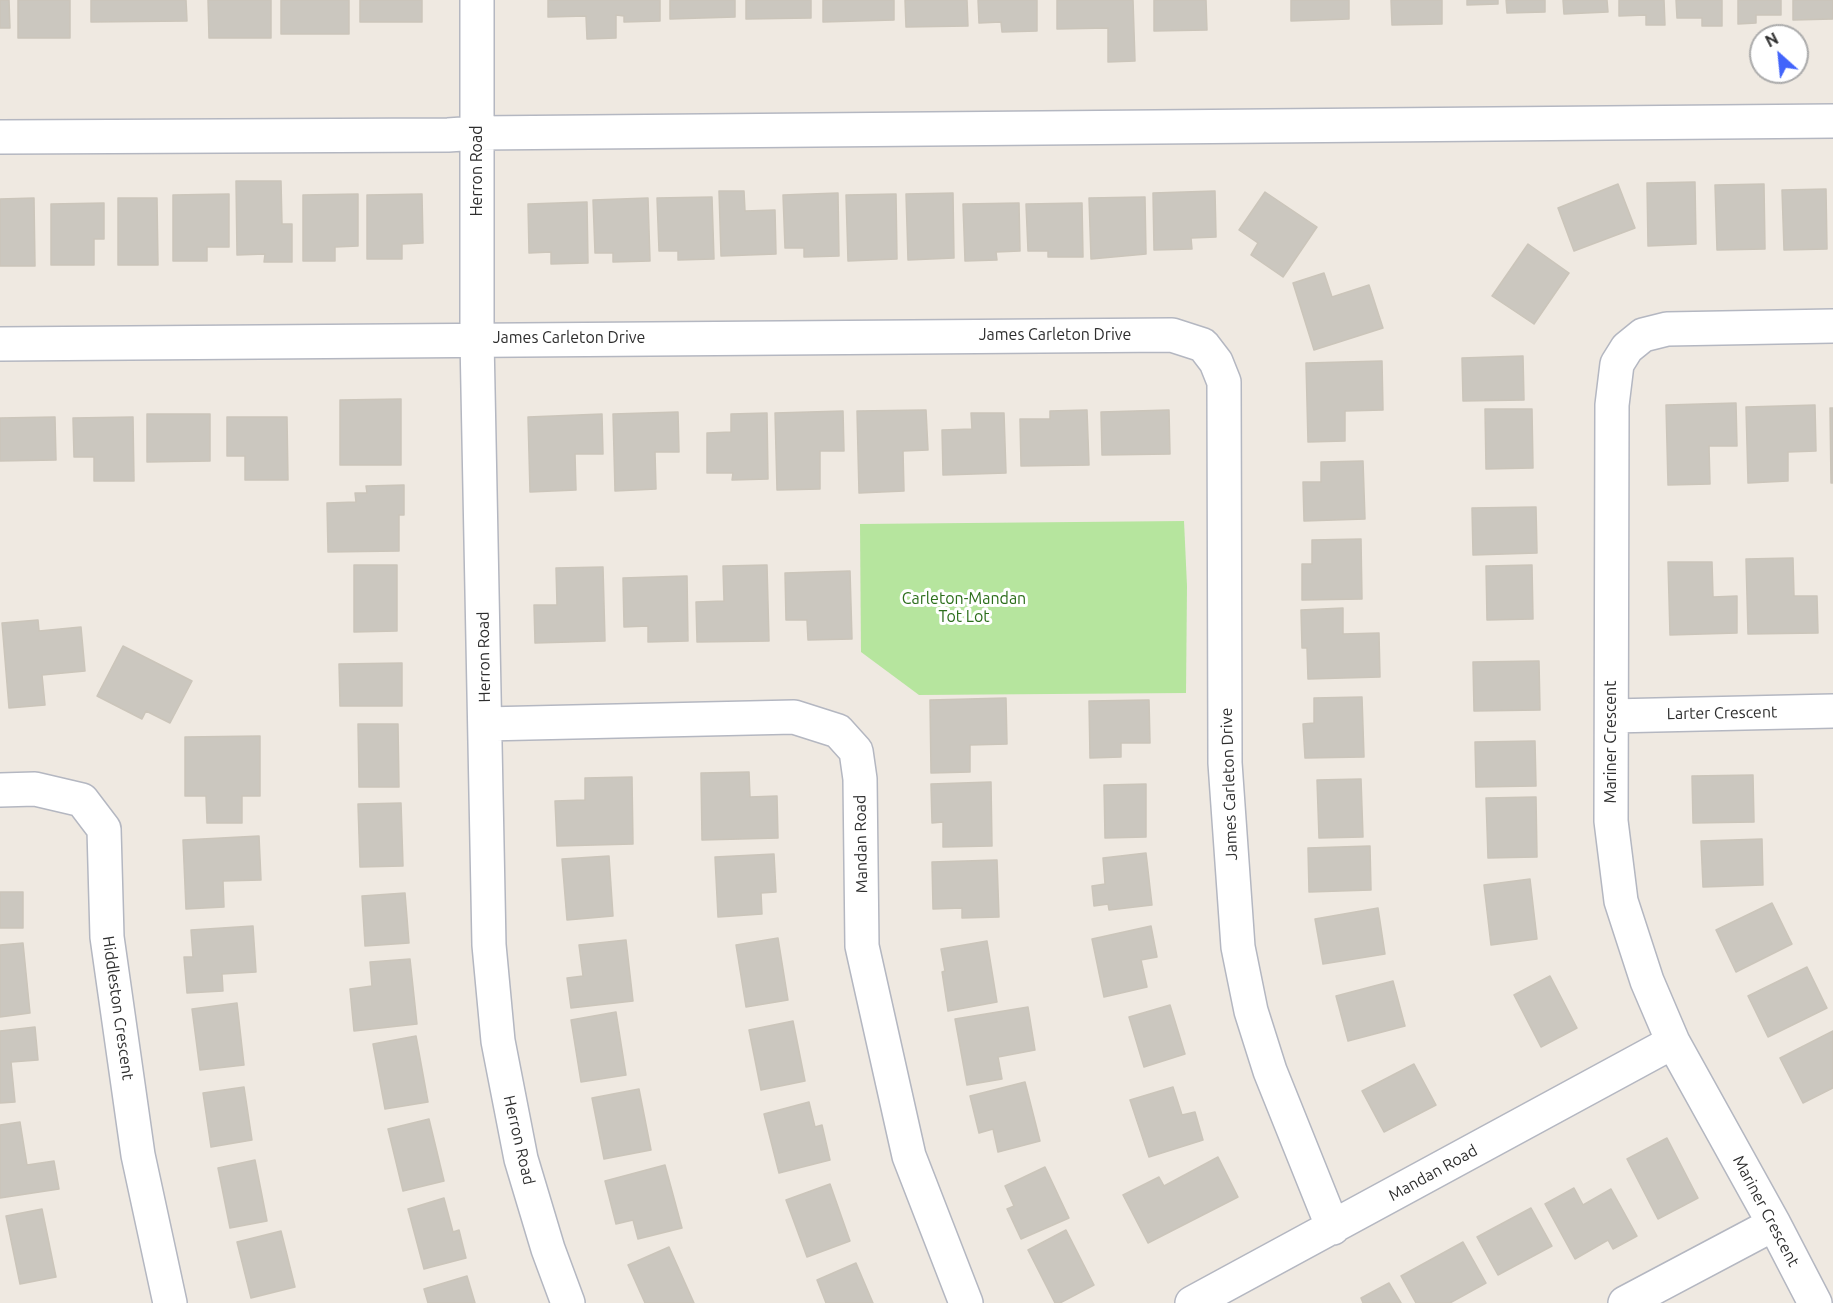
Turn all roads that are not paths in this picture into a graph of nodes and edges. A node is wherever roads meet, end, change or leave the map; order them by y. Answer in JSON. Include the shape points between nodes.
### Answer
{"nodes":[{"id":1,"x":477,"y":0,"type":"edge"},
{"id":2,"x":1833,"y":122,"type":"edge"},
{"id":3,"x":477,"y":133,"type":"junction"},
{"id":4,"x":0,"y":137,"type":"edge"},
{"id":5,"x":1833,"y":326,"type":"edge"},
{"id":6,"x":477,"y":339,"type":"junction"},
{"id":7,"x":0,"y":344,"type":"edge"},
{"id":8,"x":1833,"y":711,"type":"edge"},
{"id":9,"x":1612,"y":716,"type":"junction"},
{"id":10,"x":485,"y":724,"type":"junction"},
{"id":11,"x":0,"y":790,"type":"edge"},
{"id":12,"x":1673,"y":1042,"type":"junction"},
{"id":13,"x":1774,"y":1224,"type":"junction"},
{"id":14,"x":1333,"y":1228,"type":"junction"},
{"id":15,"x":170,"y":1303,"type":"edge"},
{"id":16,"x":568,"y":1303,"type":"edge"},
{"id":17,"x":966,"y":1303,"type":"edge"},
{"id":18,"x":1192,"y":1303,"type":"edge"},
{"id":19,"x":1625,"y":1303,"type":"edge"},
{"id":20,"x":1815,"y":1303,"type":"edge"}],
"edges":[{"from":1,"to":3,"type":"street","name":"Herron Road"},
{"from":2,"to":3,"type":"street"},
{"from":3,"to":4,"type":"street"},
{"from":3,"to":6,"type":"street","name":"Herron Road"},
{"from":5,"to":9,"type":"street","name":"Mariner Crescent","via":[[1667,329],[1643,335],[1627,348],[1617,364],[1612,405]]},
{"from":6,"to":7,"type":"street","name":"James Carleton Drive"},
{"from":6,"to":10,"type":"street","name":"Herron Road"},
{"from":6,"to":14,"type":"street","name":"James Carleton Drive","via":[[1172,334],[1203,345],[1224,382],[1225,764],[1238,947],[1251,1011],[1270,1071]]},
{"from":8,"to":9,"type":"street","name":"Larter Crescent"},
{"from":9,"to":12,"type":"street","name":"Mariner Crescent","via":[[1611,821],[1621,901],[1647,981]]},
{"from":10,"to":16,"type":"street","name":"Herron Road","via":[[489,945],[498,1041],[521,1160]]},
{"from":10,"to":17,"type":"street","name":"Mandan Road","via":[[794,717],[838,731],[856,751],[860,779],[862,946],[909,1156]]},
{"from":11,"to":15,"type":"street","name":"Hiddleston Crescent","via":[[35,789],[82,800],[104,829],[107,938],[138,1155]]},
{"from":12,"to":13,"type":"street","name":"Mariner Crescent"},
{"from":12,"to":14,"type":"street","name":"Mandan Road"},
{"from":13,"to":19,"type":"street"},
{"from":13,"to":20,"type":"street","name":"Mariner Crescent"},
{"from":14,"to":18,"type":"street","name":"Mandan Road"}]}
